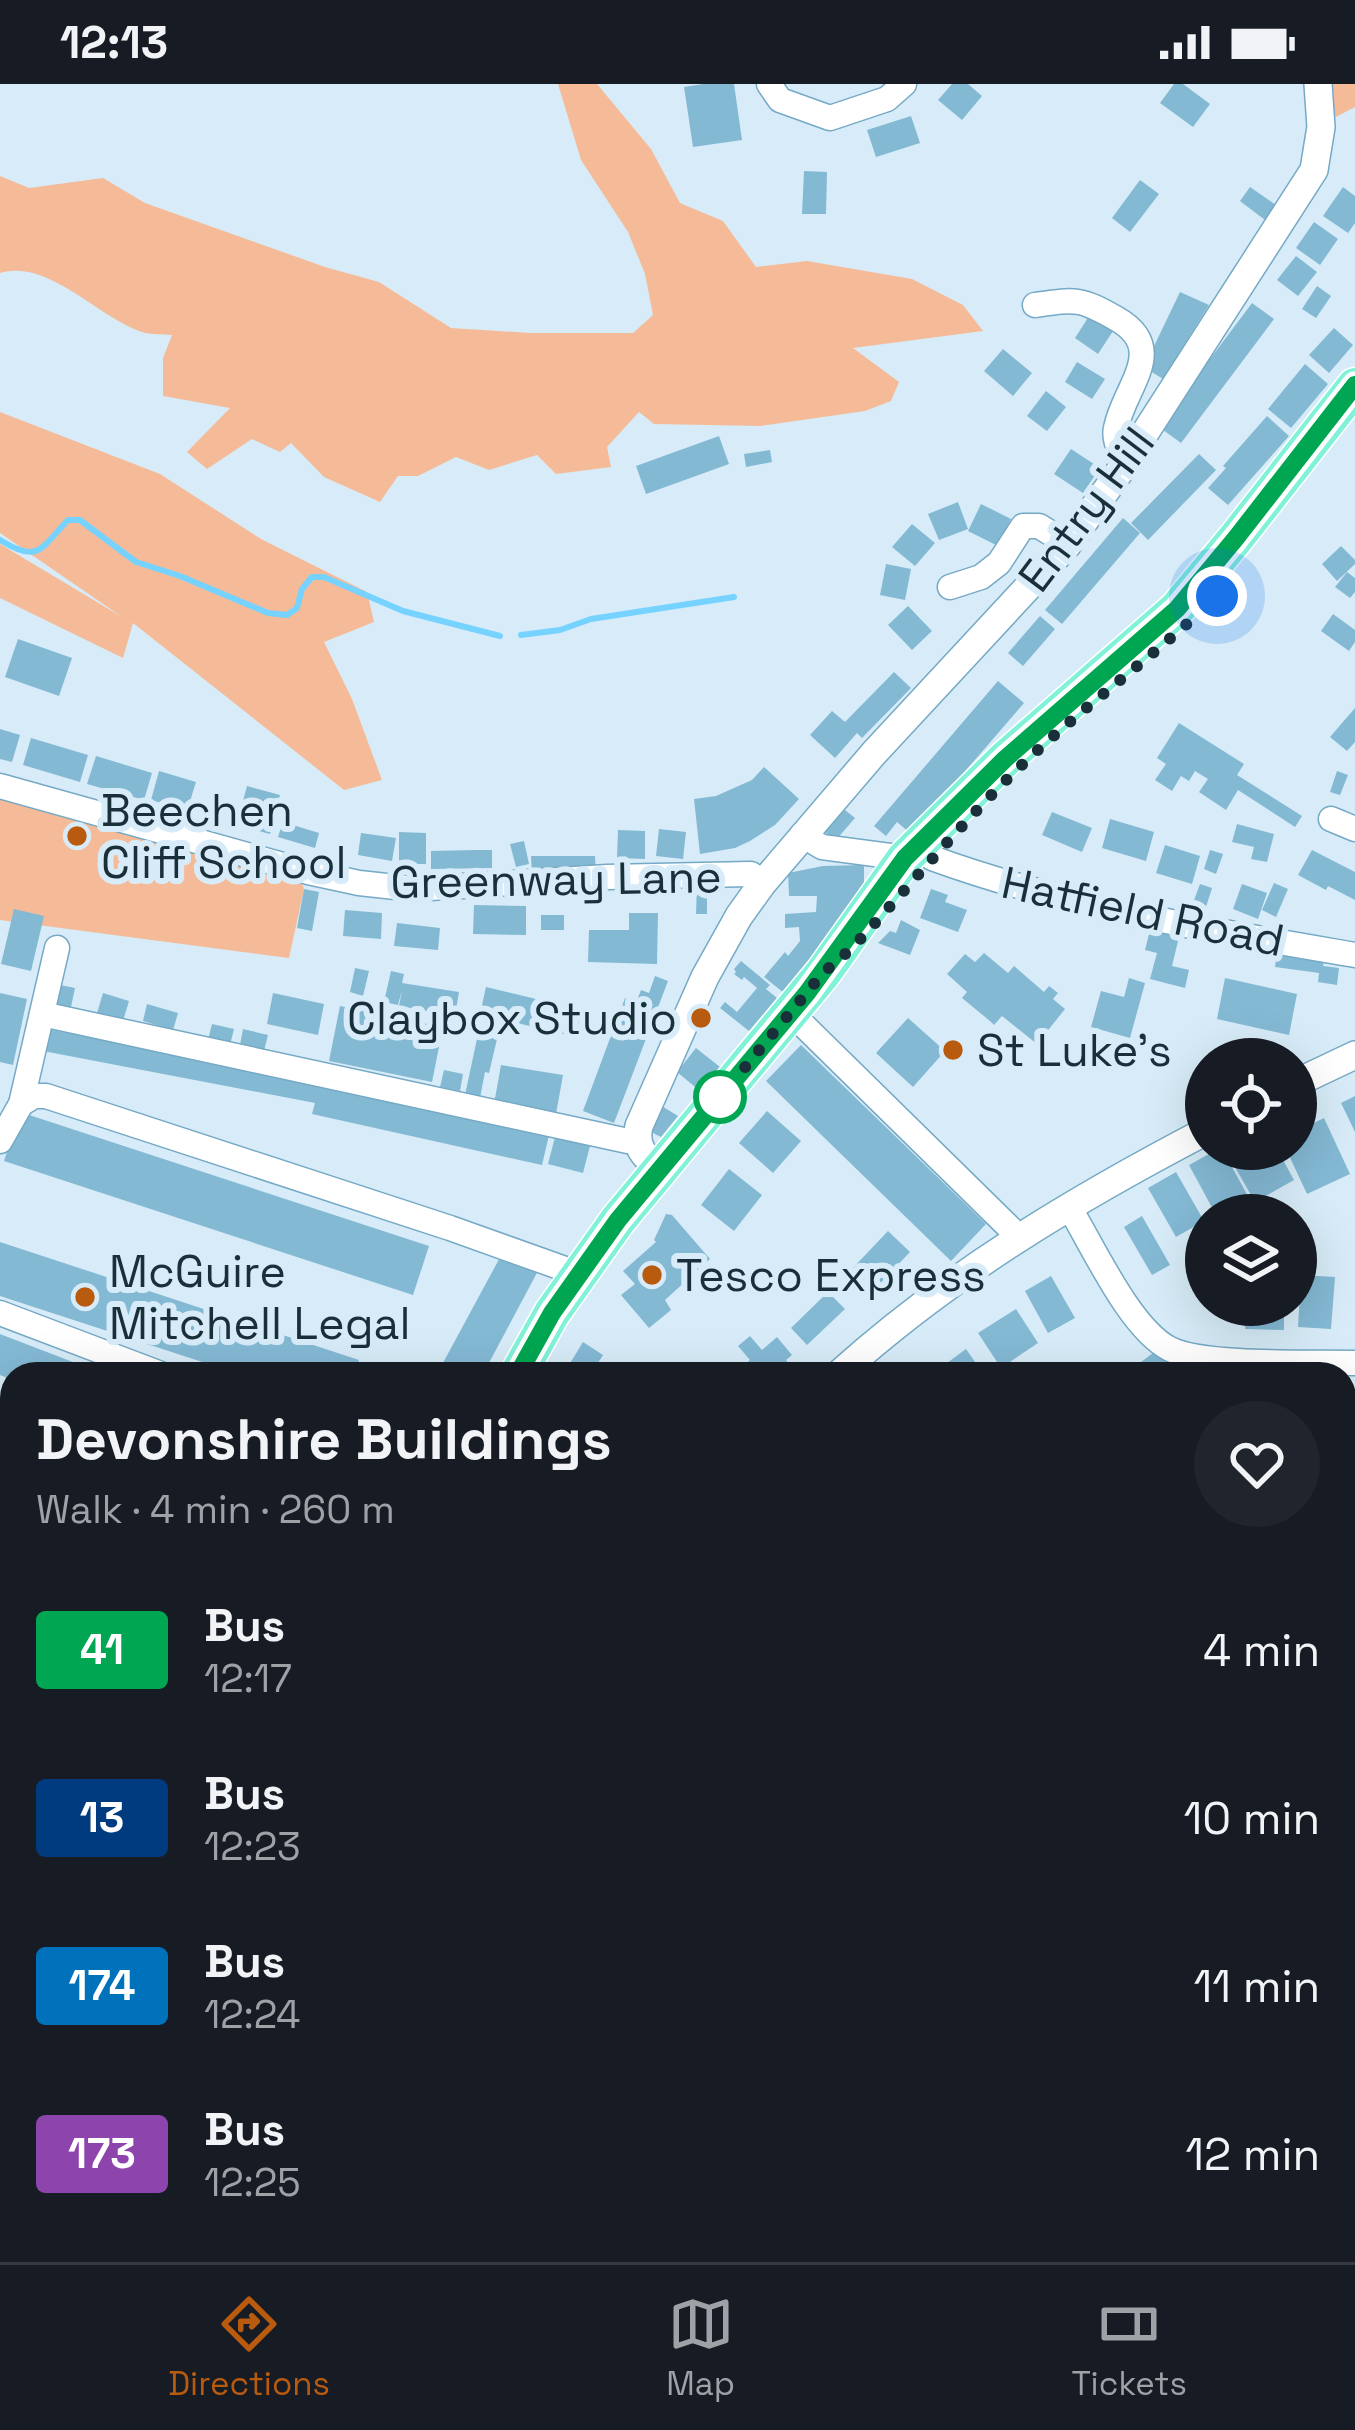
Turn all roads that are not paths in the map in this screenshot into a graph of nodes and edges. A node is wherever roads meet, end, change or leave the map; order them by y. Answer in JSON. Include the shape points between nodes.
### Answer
{"nodes":[{"id":1,"x":769,"y":84,"type":"edge"},
{"id":2,"x":904,"y":84,"type":"edge"},
{"id":3,"x":1318,"y":84,"type":"edge"},
{"id":4,"x":1035,"y":304,"type":"dead end"},
{"id":5,"x":1355,"y":386,"type":"edge"},
{"id":6,"x":1355,"y":417,"type":"edge"},
{"id":7,"x":1125,"y":464,"type":"junction"},
{"id":8,"x":1068,"y":544,"type":"junction"},
{"id":9,"x":950,"y":587,"type":"dead end"},
{"id":10,"x":0,"y":786,"type":"edge"},
{"id":11,"x":802,"y":835,"type":"junction"},
{"id":12,"x":919,"y":858,"type":"junction"},
{"id":13,"x":762,"y":884,"type":"junction"},
{"id":14,"x":57,"y":948,"type":"dead end"},
{"id":15,"x":1355,"y":955,"type":"edge"},
{"id":16,"x":790,"y":1013,"type":"junction"},
{"id":17,"x":42,"y":1015,"type":"junction"},
{"id":18,"x":1355,"y":1055,"type":"edge"},
{"id":19,"x":1317,"y":1073,"type":"edge"},
{"id":20,"x":21,"y":1104,"type":"junction"},
{"id":21,"x":0,"y":1142,"type":"edge"},
{"id":22,"x":1185,"y":1143,"type":"edge"},
{"id":23,"x":648,"y":1156,"type":"junction"},
{"id":24,"x":1069,"y":1207,"type":"junction"},
{"id":25,"x":1019,"y":1237,"type":"junction"},
{"id":26,"x":578,"y":1274,"type":"junction"},
{"id":27,"x":0,"y":1313,"type":"edge"},
{"id":28,"x":129,"y":1362,"type":"edge"},
{"id":29,"x":525,"y":1362,"type":"edge"},
{"id":30,"x":852,"y":1362,"type":"edge"},
{"id":31,"x":1326,"y":1362,"type":"edge"}],
"edges":[{"from":1,"to":2,"type":"street","via":[[780,100],[830,118],[887,99]]},
{"from":3,"to":7,"type":"street","name":"Entry Hill","via":[[1314,170]]},
{"from":4,"to":7,"type":"street","via":[[1081,300],[1138,335],[1142,362],[1114,431]]},
{"from":5,"to":12,"type":"main road","via":[[1177,609],[1005,759]]},
{"from":6,"to":12,"type":"main road","via":[[1217,596]]},
{"from":7,"to":8,"type":"street","name":"Entry Hill"},
{"from":8,"to":9,"type":"street","via":[[1023,526],[999,563]]},
{"from":8,"to":11,"type":"street","name":"Entry Hill"},
{"from":10,"to":13,"type":"street","name":"Greenway Lane","via":[[359,883],[414,889],[751,874]]},
{"from":11,"to":12,"type":"street","name":"Hatfield Road","via":[[822,847]]},
{"from":11,"to":13,"type":"street","name":"Entry Hill"},
{"from":12,"to":15,"type":"street","name":"Hatfield Road","via":[[1178,923]]},
{"from":12,"to":16,"type":"main road"},
{"from":13,"to":23,"type":"street","name":"Entry Hill","via":[[705,977],[639,1126]]},
{"from":14,"to":17,"type":"street"},
{"from":16,"to":23,"type":"main road"},
{"from":16,"to":25,"type":"street"},
{"from":17,"to":20,"type":"street"},
{"from":17,"to":23,"type":"street"},
{"from":18,"to":19,"type":"street"},
{"from":20,"to":21,"type":"street"},
{"from":20,"to":26,"type":"street","via":[[46,1096]]},
{"from":22,"to":24,"type":"street"},
{"from":23,"to":26,"type":"main road"},
{"from":24,"to":25,"type":"street"},
{"from":24,"to":31,"type":"street","via":[[1134,1316],[1171,1349]]},
{"from":25,"to":30,"type":"street"},
{"from":26,"to":29,"type":"main road"},
{"from":27,"to":28,"type":"street"}]}
